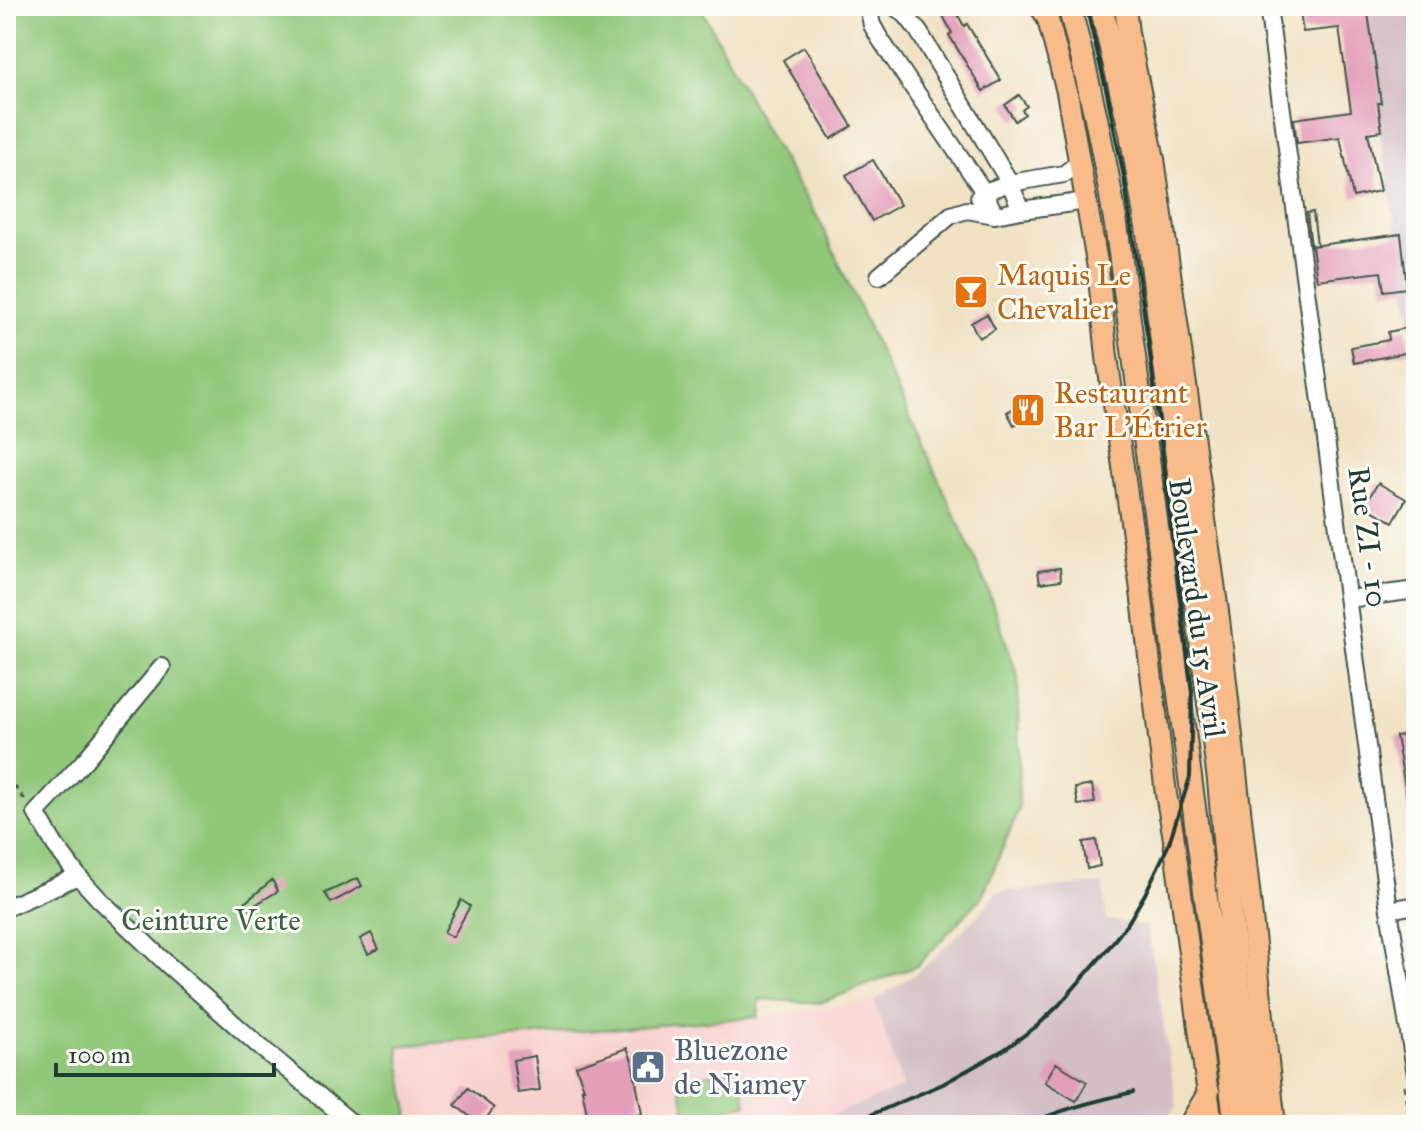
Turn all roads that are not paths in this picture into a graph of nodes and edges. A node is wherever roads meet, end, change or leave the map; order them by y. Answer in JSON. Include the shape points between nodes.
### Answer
{"nodes":[{"id":1,"x":868,"y":6,"type":"edge"},
{"id":2,"x":894,"y":6,"type":"edge"},
{"id":3,"x":1069,"y":6,"type":"edge"},
{"id":4,"x":1101,"y":6,"type":"edge"},
{"id":5,"x":1125,"y":6,"type":"edge"},
{"id":6,"x":1268,"y":6,"type":"edge"},
{"id":7,"x":1043,"y":9,"type":"edge"},
{"id":8,"x":1080,"y":162,"type":"junction"},
{"id":9,"x":1010,"y":183,"type":"junction"},
{"id":10,"x":984,"y":192,"type":"junction"},
{"id":11,"x":1087,"y":201,"type":"junction"},
{"id":12,"x":967,"y":210,"type":"junction"},
{"id":13,"x":1021,"y":210,"type":"junction"},
{"id":14,"x":995,"y":215,"type":"junction"},
{"id":15,"x":879,"y":276,"type":"dead end"},
{"id":16,"x":1416,"y":590,"type":"edge"},
{"id":17,"x":1348,"y":599,"type":"junction"},
{"id":18,"x":162,"y":667,"type":"dead end"},
{"id":19,"x":78,"y":876,"type":"junction"},
{"id":20,"x":1416,"y":905,"type":"edge"},
{"id":21,"x":6,"y":908,"type":"edge"},
{"id":22,"x":1389,"y":910,"type":"junction"},
{"id":23,"x":1416,"y":1075,"type":"edge"},
{"id":24,"x":1209,"y":1091,"type":"junction"},
{"id":25,"x":354,"y":1125,"type":"edge"},
{"id":26,"x":1189,"y":1125,"type":"edge"},
{"id":27,"x":1212,"y":1125,"type":"edge"},
{"id":28,"x":1236,"y":1125,"type":"edge"},
{"id":29,"x":1255,"y":1125,"type":"edge"},
{"id":30,"x":1275,"y":1125,"type":"edge"}],
"edges":[{"from":1,"to":10,"type":"street","via":[[880,39]]},
{"from":2,"to":9,"type":"street","via":[[919,32]]},
{"from":3,"to":28,"type":"highway","name":"Boulevard du 15 Avril","via":[[1086,66],[1117,231]]},
{"from":4,"to":29,"type":"highway","name":"Boulevard du 15 Avril","via":[[1148,233],[1217,764]]},
{"from":5,"to":30,"type":"main road","name":"Boulevard du 15 Avril","via":[[1154,159],[1219,619]]},
{"from":6,"to":17,"type":"street","name":"Rue ZI - 10"},
{"from":7,"to":8,"type":"main road","name":"Boulevard du 15 Avril"},
{"from":8,"to":9,"type":"street","via":[[1064,174]]},
{"from":8,"to":11,"type":"main road","name":"Boulevard du 15 Avril"},
{"from":9,"to":10,"type":"street"},
{"from":9,"to":13,"type":"street"},
{"from":10,"to":12,"type":"street"},
{"from":10,"to":14,"type":"street"},
{"from":11,"to":13,"type":"street"},
{"from":11,"to":24,"type":"main road","name":"Boulevard du 15 Avril"},
{"from":12,"to":14,"type":"street"},
{"from":12,"to":15,"type":"street","via":[[951,215]]},
{"from":13,"to":14,"type":"street"},
{"from":16,"to":17,"type":"street"},
{"from":17,"to":22,"type":"street","name":"Rue ZI - 10"},
{"from":18,"to":19,"type":"street","via":[[36,813]]},
{"from":19,"to":21,"type":"street"},
{"from":19,"to":25,"type":"street","via":[[167,964]]},
{"from":20,"to":22,"type":"street"},
{"from":22,"to":23,"type":"street","name":"Rue ZI - 10"},
{"from":24,"to":26,"type":"main road"},
{"from":24,"to":27,"type":"main road","name":"Boulevard du 15 Avril"}]}
